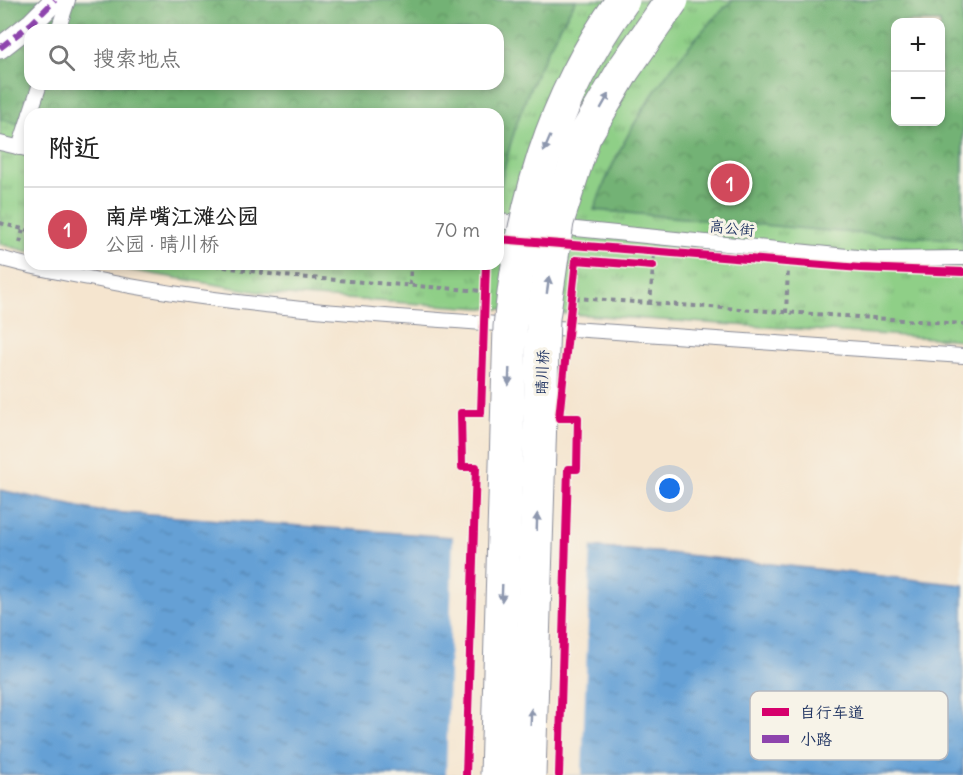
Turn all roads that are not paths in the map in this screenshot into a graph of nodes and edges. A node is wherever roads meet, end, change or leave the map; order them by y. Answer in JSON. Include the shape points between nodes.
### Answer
{"nodes":[{"id":1,"x":56,"y":0,"type":"edge"},
{"id":2,"x":68,"y":0,"type":"edge"},
{"id":3,"x":623,"y":0,"type":"edge"},
{"id":4,"x":672,"y":0,"type":"edge"},
{"id":5,"x":31,"y":24,"type":"edge"},
{"id":6,"x":60,"y":24,"type":"edge"},
{"id":7,"x":24,"y":29,"type":"edge"},
{"id":8,"x":0,"y":48,"type":"edge"},
{"id":9,"x":38,"y":90,"type":"edge"},
{"id":10,"x":32,"y":108,"type":"edge"},
{"id":11,"x":0,"y":143,"type":"edge"},
{"id":12,"x":24,"y":149,"type":"edge"},
{"id":13,"x":504,"y":223,"type":"edge"},
{"id":14,"x":0,"y":258,"type":"edge"},
{"id":15,"x":963,"y":258,"type":"edge"},
{"id":16,"x":24,"y":263,"type":"edge"},
{"id":17,"x":54,"y":270,"type":"edge"},
{"id":18,"x":963,"y":356,"type":"edge"},
{"id":19,"x":496,"y":775,"type":"edge"},
{"id":20,"x":529,"y":775,"type":"edge"}],
"edges":[{"from":1,"to":5,"type":"street"},
{"from":2,"to":6,"type":"lane"},
{"from":3,"to":19,"type":"main road","one_way":true,"bridge":true,"via":[[593,44],[543,154],[517,260],[510,327]]},
{"from":20,"to":4,"type":"main road","name":"晴川桥","one_way":true,"bridge":true,"via":[[543,318],[557,222],[584,137]]},
{"from":7,"to":8,"type":"street"},
{"from":9,"to":10,"type":"lane"},
{"from":11,"to":12,"type":"lane"},
{"from":13,"to":15,"type":"lane","name":"高公街","via":[[877,259]]},
{"from":14,"to":16,"type":"lane"},
{"from":17,"to":18,"type":"lane","via":[[144,290],[309,310]]}]}
